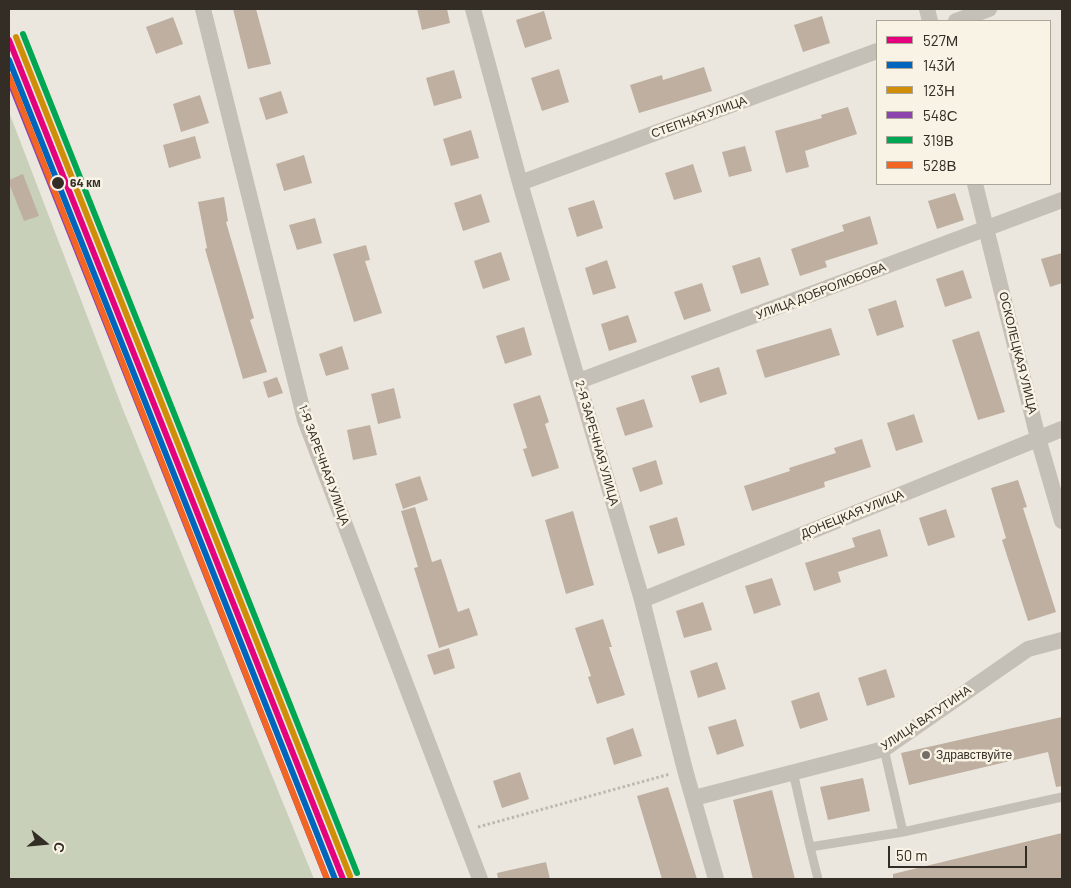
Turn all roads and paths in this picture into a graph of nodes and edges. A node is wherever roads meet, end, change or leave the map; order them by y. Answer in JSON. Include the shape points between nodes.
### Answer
{"nodes":[{"id":1,"x":203,"y":9,"type":"edge"},
{"id":2,"x":473,"y":9,"type":"edge"},
{"id":3,"x":989,"y":9,"type":"edge"},
{"id":4,"x":959,"y":20,"type":"edge"},
{"id":5,"x":876,"y":51,"type":"edge"},
{"id":6,"x":520,"y":183,"type":"junction"},
{"id":7,"x":975,"y":185,"type":"edge"},
{"id":8,"x":1062,"y":200,"type":"edge"},
{"id":9,"x":988,"y":228,"type":"junction"},
{"id":10,"x":579,"y":381,"type":"junction"},
{"id":11,"x":1062,"y":429,"type":"edge"},
{"id":12,"x":1038,"y":438,"type":"junction"},
{"id":13,"x":1062,"y":521,"type":"edge"},
{"id":14,"x":642,"y":600,"type":"junction"},
{"id":15,"x":1062,"y":640,"type":"edge"},
{"id":16,"x":884,"y":749,"type":"junction"},
{"id":17,"x":685,"y":770,"type":"junction"},
{"id":18,"x":793,"y":772,"type":"junction"},
{"id":19,"x":1062,"y":797,"type":"edge"},
{"id":20,"x":694,"y":798,"type":"junction"},
{"id":21,"x":464,"y":831,"type":"junction"},
{"id":22,"x":903,"y":832,"type":"junction"},
{"id":23,"x":810,"y":847,"type":"junction"},
{"id":24,"x":480,"y":879,"type":"edge"},
{"id":25,"x":716,"y":879,"type":"edge"},
{"id":26,"x":818,"y":879,"type":"edge"}],
"edges":[{"from":1,"to":21,"type":"street","name":"1-Я ЗАРЕЧНАЯ УЛИЦА","via":[[305,420]]},
{"from":2,"to":6,"type":"street","name":"2-Я ЗАРЕЧНАЯ УЛИЦА"},
{"from":3,"to":4,"type":"street"},
{"from":5,"to":6,"type":"street","name":"СТЕПНАЯ УЛИЦА"},
{"from":6,"to":10,"type":"street","name":"2-Я ЗАРЕЧНАЯ УЛИЦА"},
{"from":7,"to":9,"type":"street","name":"ОСКОЛЕЦКАЯ УЛИЦА"},
{"from":8,"to":9,"type":"street","name":"УЛИЦА ДОБРОЛЮБОВА"},
{"from":9,"to":10,"type":"street","name":"УЛИЦА ДОБРОЛЮБОВА"},
{"from":9,"to":12,"type":"street","name":"ОСКОЛЕЦКАЯ УЛИЦА"},
{"from":10,"to":14,"type":"street","name":"2-Я ЗАРЕЧНАЯ УЛИЦА"},
{"from":11,"to":12,"type":"street","name":"ДОНЕЦКАЯ УЛИЦА"},
{"from":12,"to":13,"type":"street","name":"ОСКОЛЕЦКАЯ УЛИЦА"},
{"from":12,"to":14,"type":"street","name":"ДОНЕЦКАЯ УЛИЦА"},
{"from":14,"to":17,"type":"street","name":"2-Я ЗАРЕЧНАЯ УЛИЦА"},
{"from":15,"to":16,"type":"street","name":"УЛИЦА ВАТУТИНА","via":[[1028,648]]},
{"from":16,"to":18,"type":"street","name":"УЛИЦА ВАТУТИНА"},
{"from":16,"to":22,"type":"lane"},
{"from":17,"to":20,"type":"street","name":"2-Я ЗАРЕЧНАЯ УЛИЦА"},
{"from":17,"to":21,"type":"path"},
{"from":18,"to":20,"type":"street","name":"УЛИЦА ВАТУТИНА"},
{"from":18,"to":23,"type":"lane"},
{"from":19,"to":22,"type":"lane"},
{"from":20,"to":25,"type":"street","name":"2-Я ЗАРЕЧНАЯ УЛИЦА"},
{"from":21,"to":24,"type":"street","name":"1-Я ЗАРЕЧНАЯ УЛИЦА"},
{"from":22,"to":23,"type":"lane"},
{"from":23,"to":26,"type":"lane"}]}
